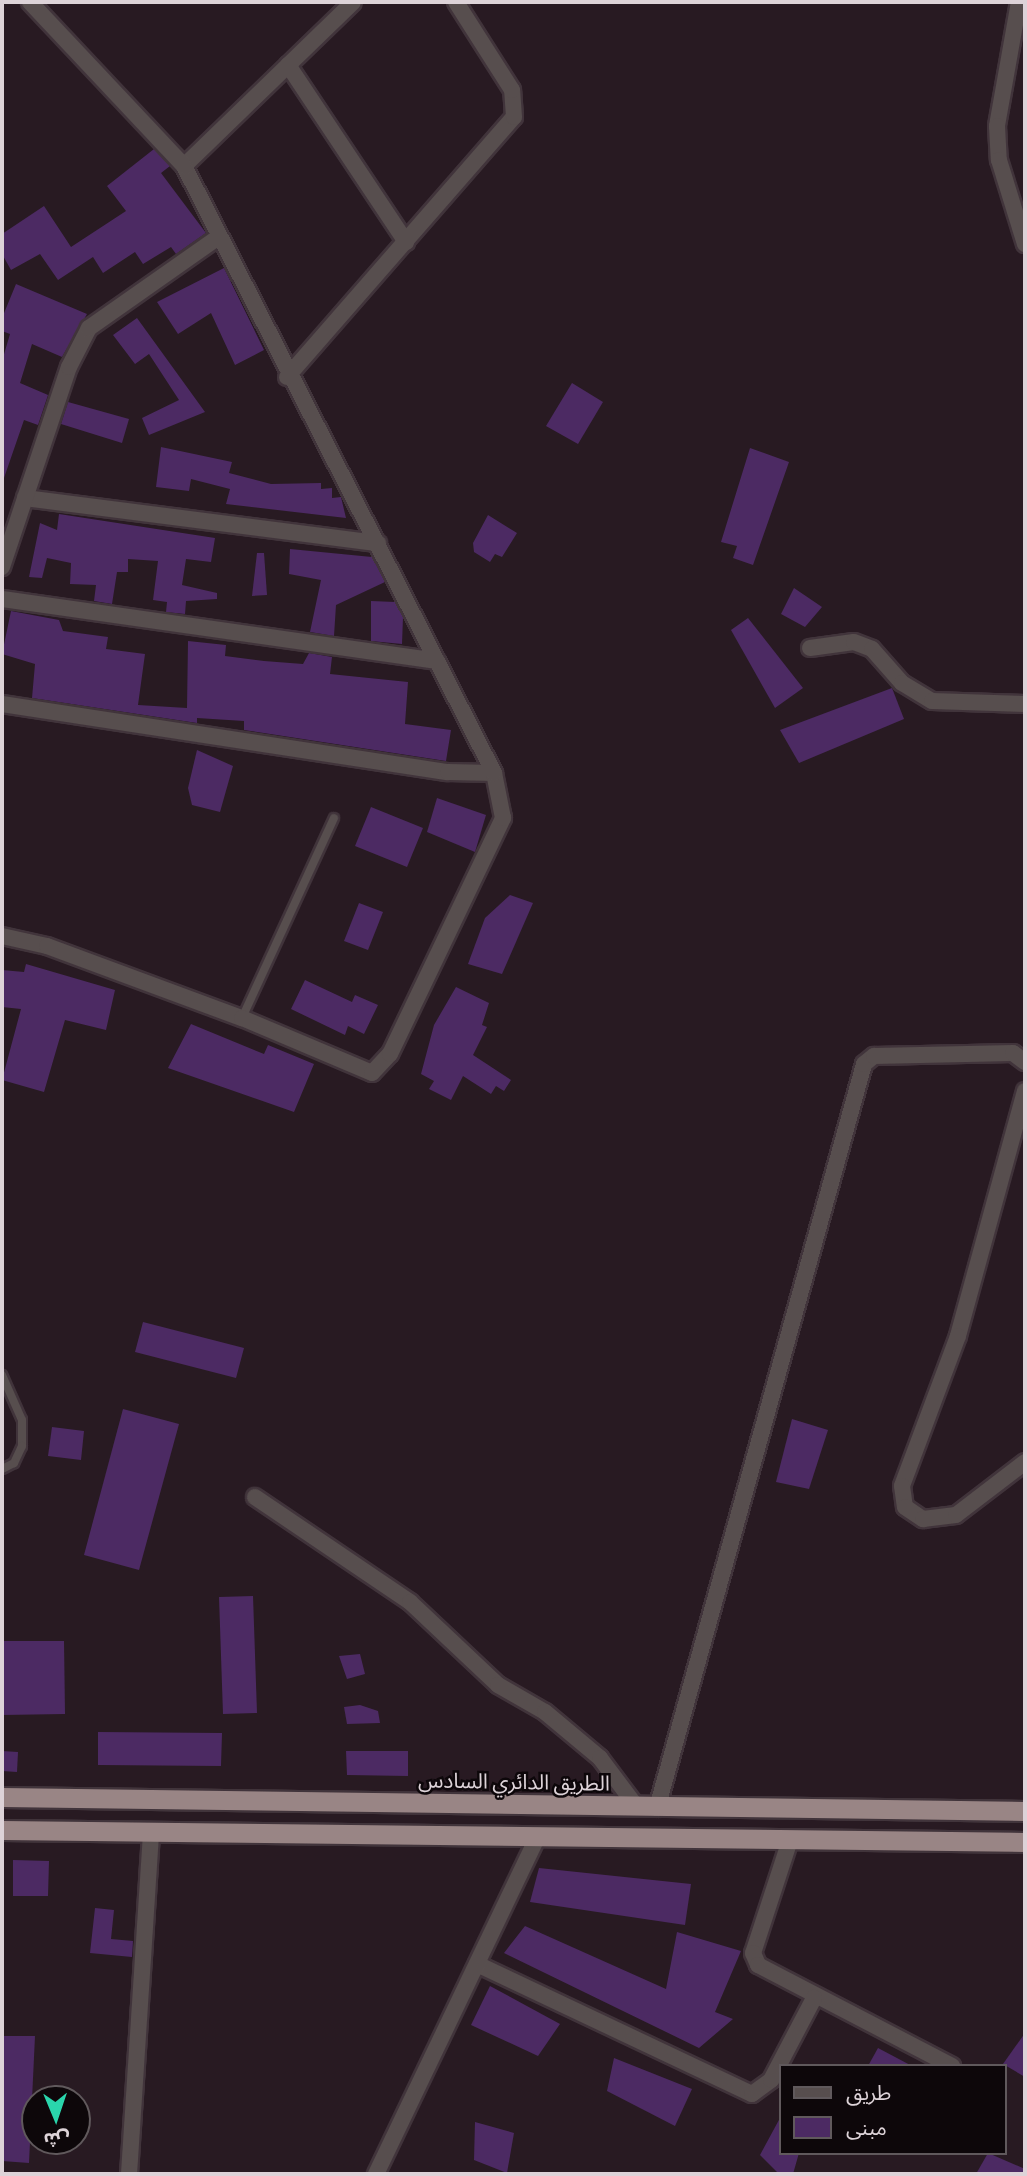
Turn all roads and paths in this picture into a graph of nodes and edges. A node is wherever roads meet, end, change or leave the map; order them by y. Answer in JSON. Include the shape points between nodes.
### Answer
{"nodes":[{"id":1,"x":30,"y":2,"type":"edge"},
{"id":2,"x":353,"y":2,"type":"edge"},
{"id":3,"x":456,"y":2,"type":"edge"},
{"id":4,"x":1019,"y":2,"type":"edge"},
{"id":5,"x":288,"y":65,"type":"junction"},
{"id":6,"x":184,"y":166,"type":"junction"},
{"id":7,"x":217,"y":237,"type":"junction"},
{"id":8,"x":406,"y":242,"type":"junction"},
{"id":9,"x":1025,"y":244,"type":"edge"},
{"id":10,"x":287,"y":377,"type":"junction"},
{"id":11,"x":25,"y":498,"type":"junction"},
{"id":12,"x":378,"y":543,"type":"junction"},
{"id":13,"x":2,"y":567,"type":"edge"},
{"id":14,"x":2,"y":599,"type":"edge"},
{"id":15,"x":810,"y":648,"type":"dead end"},
{"id":16,"x":437,"y":661,"type":"junction"},
{"id":17,"x":2,"y":704,"type":"edge"},
{"id":18,"x":1025,"y":704,"type":"edge"},
{"id":19,"x":494,"y":773,"type":"junction"},
{"id":20,"x":334,"y":818,"type":"dead end"},
{"id":21,"x":2,"y":936,"type":"edge"},
{"id":22,"x":242,"y":1018,"type":"junction"},
{"id":23,"x":1025,"y":1062,"type":"edge"},
{"id":24,"x":1025,"y":1091,"type":"edge"},
{"id":25,"x":2,"y":1375,"type":"edge"},
{"id":26,"x":1025,"y":1462,"type":"edge"},
{"id":27,"x":2,"y":1469,"type":"edge"},
{"id":28,"x":255,"y":1497,"type":"dead end"},
{"id":29,"x":2,"y":1797,"type":"edge"},
{"id":30,"x":636,"y":1806,"type":"junction"},
{"id":31,"x":657,"y":1808,"type":"junction"},
{"id":32,"x":1025,"y":1811,"type":"edge"},
{"id":33,"x":2,"y":1830,"type":"edge"},
{"id":34,"x":151,"y":1833,"type":"junction"},
{"id":35,"x":538,"y":1836,"type":"junction"},
{"id":36,"x":790,"y":1840,"type":"junction"},
{"id":37,"x":1025,"y":1842,"type":"edge"},
{"id":38,"x":477,"y":1964,"type":"junction"},
{"id":39,"x":814,"y":1998,"type":"junction"},
{"id":40,"x":779,"y":2064,"type":"edge"},
{"id":41,"x":948,"y":2064,"type":"edge"},
{"id":42,"x":778,"y":2067,"type":"edge"},
{"id":43,"x":129,"y":2174,"type":"edge"},
{"id":44,"x":376,"y":2174,"type":"edge"}],
"edges":[{"from":1,"to":6,"type":"street"},
{"from":2,"to":5,"type":"street"},
{"from":3,"to":8,"type":"street","via":[[512,90],[516,110]]},
{"from":4,"to":9,"type":"street","via":[[997,126],[999,160]]},
{"from":5,"to":6,"type":"street"},
{"from":5,"to":8,"type":"street"},
{"from":6,"to":7,"type":"street"},
{"from":7,"to":10,"type":"street"},
{"from":7,"to":11,"type":"street","via":[[89,328],[69,367]]},
{"from":8,"to":10,"type":"street"},
{"from":10,"to":12,"type":"street"},
{"from":11,"to":12,"type":"street"},
{"from":11,"to":13,"type":"street"},
{"from":12,"to":16,"type":"street"},
{"from":14,"to":16,"type":"street"},
{"from":15,"to":18,"type":"street","via":[[854,642],[872,649],[902,683],[932,701]]},
{"from":16,"to":19,"type":"street"},
{"from":17,"to":19,"type":"street","via":[[448,772]]},
{"from":19,"to":22,"type":"street","via":[[500,830],[378,1070],[362,1072]]},
{"from":20,"to":22,"type":"lane"},
{"from":21,"to":22,"type":"street"},
{"from":23,"to":31,"type":"street","via":[[1013,1052],[874,1056],[864,1064]]},
{"from":24,"to":26,"type":"street","via":[[958,1336],[902,1486],[905,1507],[923,1519],[956,1515]]},
{"from":25,"to":27,"type":"lane","via":[[22,1420],[22,1446],[14,1463]]},
{"from":28,"to":30,"type":"street","via":[[410,1602],[498,1685],[545,1712],[600,1758]]},
{"from":29,"to":30,"type":"highway","name":"الطريق الدائري السادس"},
{"from":30,"to":31,"type":"highway","name":"الطريق الدائري السادس"},
{"from":31,"to":32,"type":"highway","name":"الطريق الدائري السادس"},
{"from":33,"to":34,"type":"highway"},
{"from":34,"to":35,"type":"highway"},
{"from":34,"to":43,"type":"street"},
{"from":35,"to":36,"type":"highway"},
{"from":35,"to":38,"type":"street"},
{"from":36,"to":37,"type":"highway"},
{"from":36,"to":39,"type":"street","via":[[753,1953],[769,1976]]},
{"from":38,"to":42,"type":"street","via":[[752,2094],[771,2080]]},
{"from":38,"to":44,"type":"street"},
{"from":39,"to":40,"type":"street"},
{"from":39,"to":41,"type":"street"}]}
